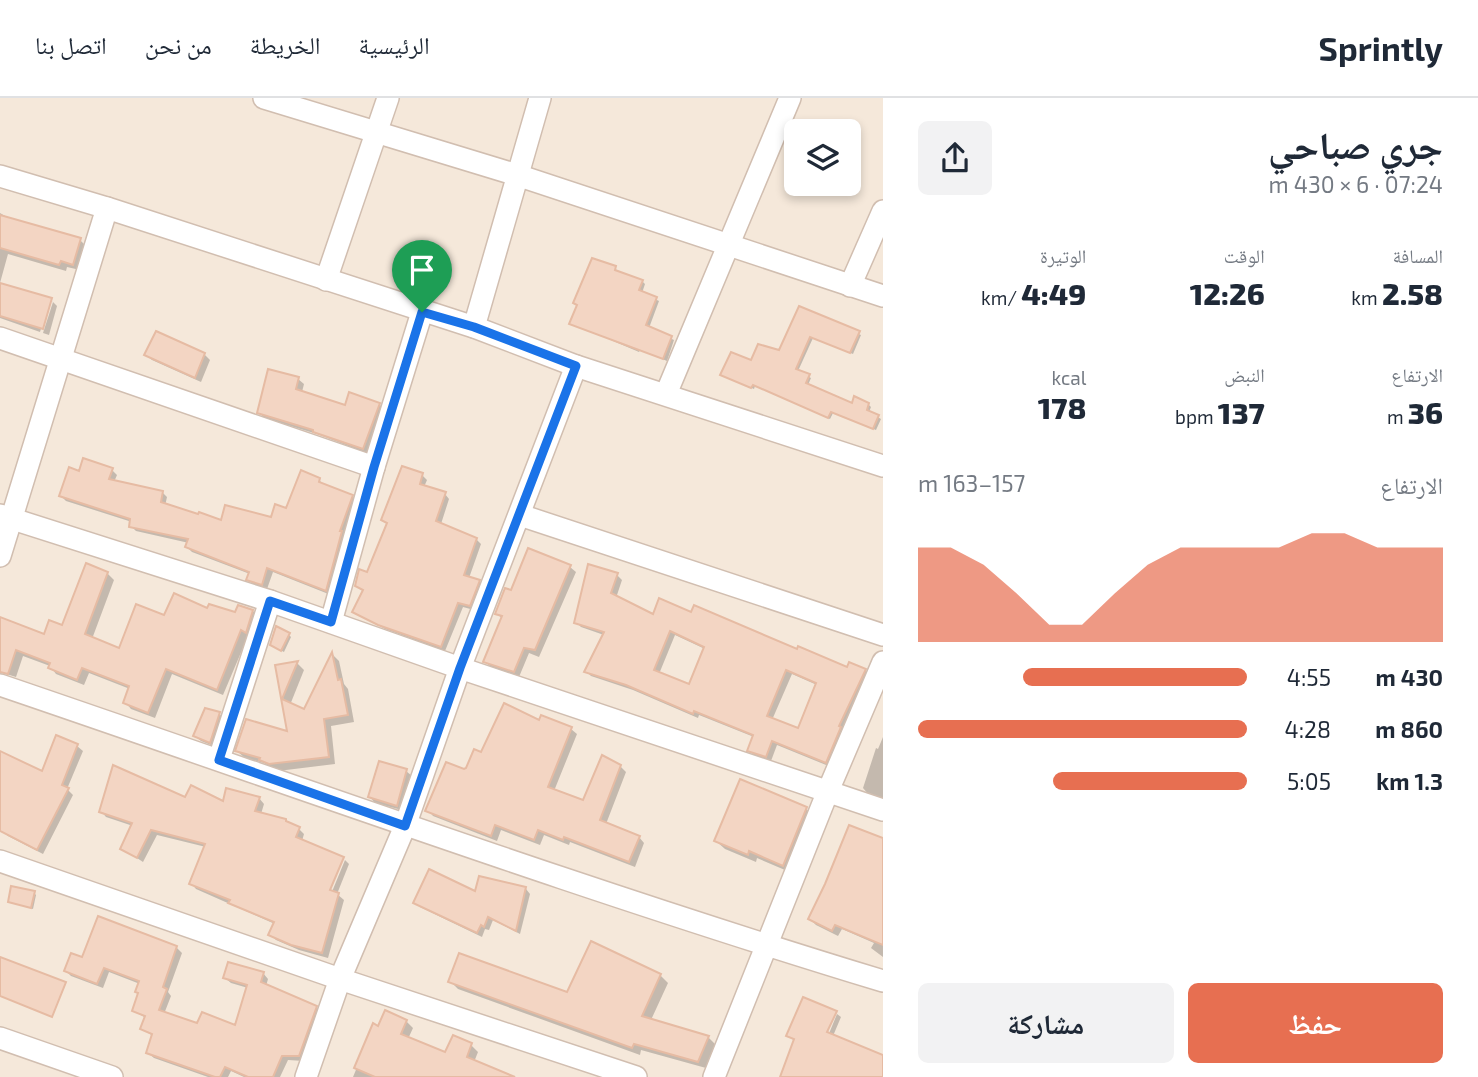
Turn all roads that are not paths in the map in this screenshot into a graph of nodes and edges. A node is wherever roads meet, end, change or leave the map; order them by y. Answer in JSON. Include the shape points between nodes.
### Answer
{"nodes":[{"id":1,"x":264,"y":98,"type":"edge"},
{"id":2,"x":388,"y":98,"type":"edge"},
{"id":3,"x":540,"y":98,"type":"edge"},
{"id":4,"x":790,"y":98,"type":"edge"},
{"id":5,"x":378,"y":131,"type":"junction"},
{"id":6,"x":517,"y":175,"type":"junction"},
{"id":7,"x":0,"y":176,"type":"edge"},
{"id":8,"x":107,"y":208,"type":"junction"},
{"id":9,"x":883,"y":211,"type":"edge"},
{"id":10,"x":728,"y":246,"type":"junction"},
{"id":11,"x":326,"y":280,"type":"junction"},
{"id":12,"x":850,"y":286,"type":"junction"},
{"id":13,"x":883,"y":296,"type":"edge"},
{"id":14,"x":422,"y":312,"type":"junction"},
{"id":15,"x":474,"y":327,"type":"junction"},
{"id":16,"x":0,"y":338,"type":"edge"},
{"id":17,"x":61,"y":358,"type":"junction"},
{"id":18,"x":576,"y":366,"type":"junction"},
{"id":19,"x":666,"y":394,"type":"junction"},
{"id":20,"x":883,"y":466,"type":"edge"},
{"id":21,"x":374,"y":467,"type":"junction"},
{"id":22,"x":520,"y":515,"type":"junction"},
{"id":23,"x":6,"y":517,"type":"edge"},
{"id":24,"x":0,"y":556,"type":"edge"},
{"id":25,"x":270,"y":601,"type":"junction"},
{"id":26,"x":331,"y":622,"type":"junction"},
{"id":27,"x":883,"y":635,"type":"edge"},
{"id":28,"x":883,"y":662,"type":"edge"},
{"id":29,"x":460,"y":668,"type":"junction"},
{"id":30,"x":0,"y":685,"type":"edge"},
{"id":31,"x":219,"y":760,"type":"junction"},
{"id":32,"x":828,"y":791,"type":"junction"},
{"id":33,"x":883,"y":810,"type":"edge"},
{"id":34,"x":405,"y":826,"type":"junction"},
{"id":35,"x":0,"y":862,"type":"edge"},
{"id":36,"x":766,"y":946,"type":"junction"},
{"id":37,"x":340,"y":979,"type":"junction"},
{"id":38,"x":883,"y":981,"type":"edge"},
{"id":39,"x":0,"y":1038,"type":"edge"},
{"id":40,"x":112,"y":1077,"type":"edge"},
{"id":41,"x":306,"y":1077,"type":"edge"},
{"id":42,"x":636,"y":1077,"type":"edge"},
{"id":43,"x":714,"y":1077,"type":"edge"}],
"edges":[{"from":1,"to":5,"type":"street"},
{"from":2,"to":5,"type":"street"},
{"from":3,"to":6,"type":"street"},
{"from":4,"to":10,"type":"street"},
{"from":5,"to":6,"type":"street"},
{"from":5,"to":11,"type":"street"},
{"from":6,"to":10,"type":"street"},
{"from":6,"to":15,"type":"street"},
{"from":7,"to":8,"type":"street"},
{"from":8,"to":11,"type":"street"},
{"from":8,"to":17,"type":"street"},
{"from":9,"to":12,"type":"street"},
{"from":10,"to":12,"type":"street"},
{"from":10,"to":19,"type":"street"},
{"from":11,"to":14,"type":"street"},
{"from":12,"to":13,"type":"street"},
{"from":14,"to":15,"type":"street"},
{"from":14,"to":21,"type":"street"},
{"from":15,"to":18,"type":"street"},
{"from":16,"to":17,"type":"street"},
{"from":17,"to":21,"type":"street"},
{"from":17,"to":23,"type":"street"},
{"from":18,"to":19,"type":"street"},
{"from":18,"to":22,"type":"street"},
{"from":19,"to":20,"type":"street"},
{"from":21,"to":26,"type":"street"},
{"from":22,"to":27,"type":"street"},
{"from":22,"to":29,"type":"street"},
{"from":23,"to":24,"type":"street"},
{"from":23,"to":25,"type":"street"},
{"from":25,"to":26,"type":"street"},
{"from":25,"to":31,"type":"street"},
{"from":26,"to":29,"type":"street"},
{"from":28,"to":32,"type":"street"},
{"from":29,"to":32,"type":"street"},
{"from":29,"to":34,"type":"street"},
{"from":30,"to":31,"type":"street"},
{"from":31,"to":34,"type":"street"},
{"from":32,"to":33,"type":"street"},
{"from":32,"to":36,"type":"street"},
{"from":34,"to":36,"type":"street"},
{"from":34,"to":37,"type":"street"},
{"from":35,"to":37,"type":"street"},
{"from":36,"to":38,"type":"street"},
{"from":36,"to":43,"type":"street"},
{"from":37,"to":41,"type":"street"},
{"from":37,"to":42,"type":"street"},
{"from":39,"to":40,"type":"street"}]}
